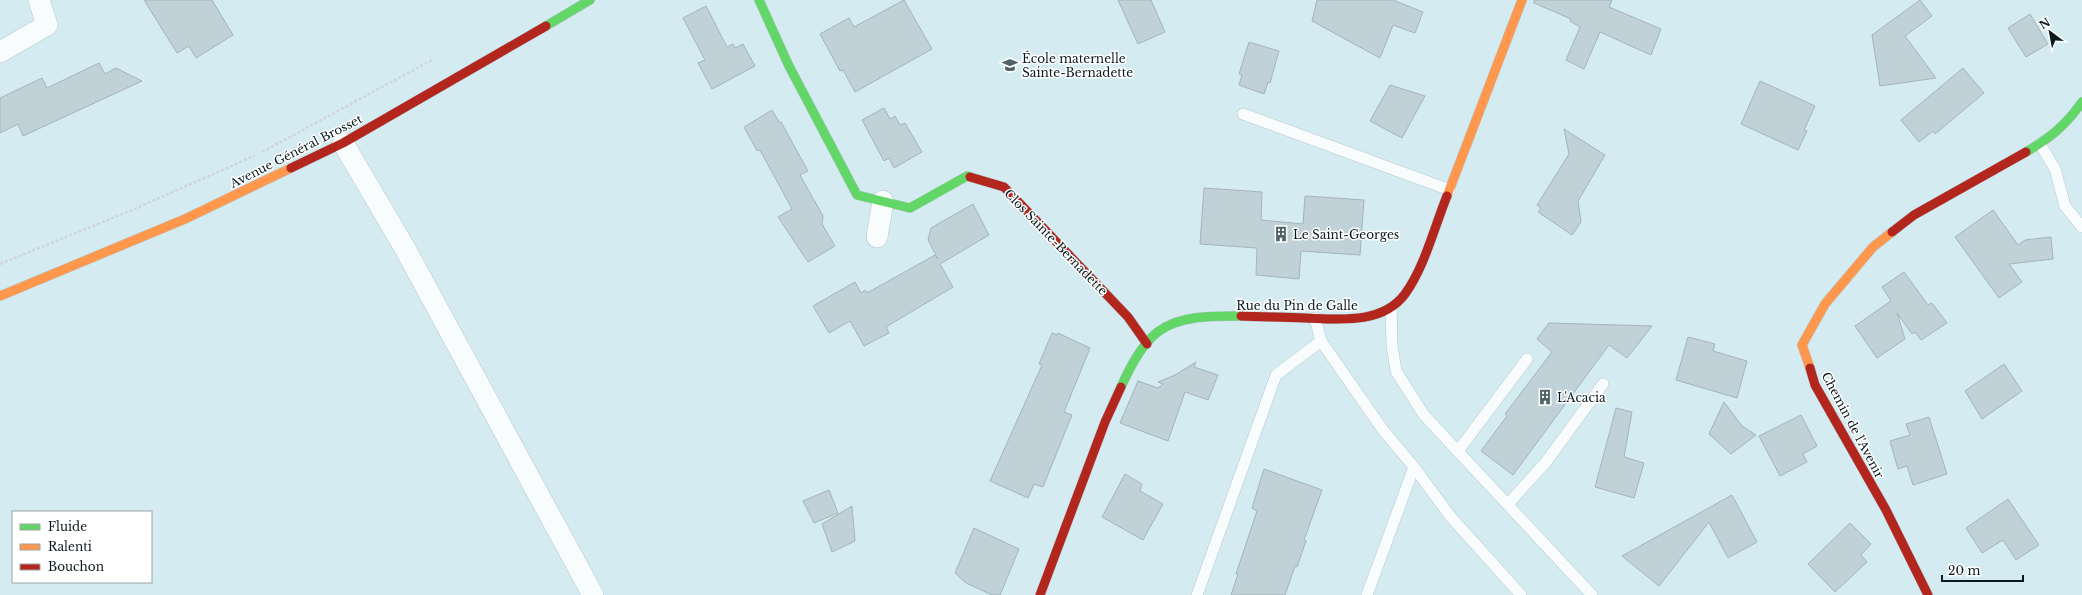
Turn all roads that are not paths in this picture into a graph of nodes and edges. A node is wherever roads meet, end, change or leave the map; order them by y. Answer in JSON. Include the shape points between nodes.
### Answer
{"nodes":[{"id":1,"x":39,"y":0,"type":"edge"},
{"id":2,"x":590,"y":0,"type":"edge"},
{"id":3,"x":759,"y":0,"type":"edge"},
{"id":4,"x":1522,"y":0,"type":"edge"},
{"id":5,"x":0,"y":52,"type":"edge"},
{"id":6,"x":2082,"y":102,"type":"edge"},
{"id":7,"x":1243,"y":114,"type":"dead end"},
{"id":8,"x":343,"y":143,"type":"junction"},
{"id":9,"x":2040,"y":144,"type":"junction"},
{"id":10,"x":1450,"y":190,"type":"junction"},
{"id":11,"x":883,"y":201,"type":"junction"},
{"id":12,"x":2082,"y":228,"type":"edge"},
{"id":13,"x":877,"y":237,"type":"dead end"},
{"id":14,"x":0,"y":296,"type":"edge"},
{"id":15,"x":1391,"y":308,"type":"junction"},
{"id":16,"x":1315,"y":318,"type":"junction"},
{"id":17,"x":1321,"y":341,"type":"junction"},
{"id":18,"x":1147,"y":344,"type":"junction"},
{"id":19,"x":1527,"y":359,"type":"dead end"},
{"id":20,"x":1603,"y":384,"type":"dead end"},
{"id":21,"x":1458,"y":451,"type":"junction"},
{"id":22,"x":1414,"y":467,"type":"junction"},
{"id":23,"x":1508,"y":504,"type":"junction"},
{"id":24,"x":593,"y":595,"type":"edge"},
{"id":25,"x":1040,"y":595,"type":"edge"},
{"id":26,"x":1197,"y":595,"type":"edge"},
{"id":27,"x":1367,"y":595,"type":"edge"},
{"id":28,"x":1521,"y":595,"type":"edge"},
{"id":29,"x":1592,"y":595,"type":"edge"},
{"id":30,"x":1928,"y":595,"type":"edge"}],
"edges":[{"from":1,"to":5,"type":"street","via":[[47,25]]},
{"from":2,"to":8,"type":"street","name":"Avenue Général Brosset"},
{"from":3,"to":11,"type":"street","name":"Clos Sainte-Bernadette","via":[[789,66],[857,195]]},
{"from":4,"to":10,"type":"street","name":"Rue du Pin de Galle"},
{"from":6,"to":9,"type":"street","name":"Chemin de l'Avenir","via":[[2069,121]]},
{"from":7,"to":10,"type":"lane"},
{"from":8,"to":14,"type":"street","name":"Avenue Général Brosset","via":[[185,220]]},
{"from":8,"to":24,"type":"street","via":[[403,245]]},
{"from":9,"to":12,"type":"lane","via":[[2055,169],[2065,206]]},
{"from":9,"to":30,"type":"street","name":"Chemin de l'Avenir","via":[[1914,215],[1873,246],[1826,304],[1802,345],[1815,385],[1886,510]]},
{"from":10,"to":15,"type":"street","name":"Rue du Pin de Galle","via":[[1412,281],[1404,296]]},
{"from":11,"to":13,"type":"street"},
{"from":11,"to":18,"type":"street","name":"Clos Sainte-Bernadette","via":[[910,208],[966,176],[1004,187],[1128,317]]},
{"from":15,"to":16,"type":"street","name":"Rue du Pin de Galle","via":[[1374,316],[1354,319]]},
{"from":15,"to":21,"type":"lane","via":[[1396,371],[1424,415]]},
{"from":16,"to":17,"type":"lane"},
{"from":16,"to":18,"type":"street","name":"Rue du Pin de Galle","via":[[1199,318],[1180,321],[1159,332]]},
{"from":17,"to":22,"type":"lane","via":[[1383,430]]},
{"from":17,"to":26,"type":"lane","via":[[1276,374]]},
{"from":18,"to":25,"type":"street","name":"Rue du Pin de Galle","via":[[1128,372],[1104,422]]},
{"from":19,"to":21,"type":"lane"},
{"from":20,"to":23,"type":"lane","via":[[1546,462]]},
{"from":21,"to":23,"type":"lane"},
{"from":22,"to":27,"type":"lane"},
{"from":22,"to":28,"type":"lane","via":[[1450,516]]},
{"from":23,"to":29,"type":"lane"}]}
